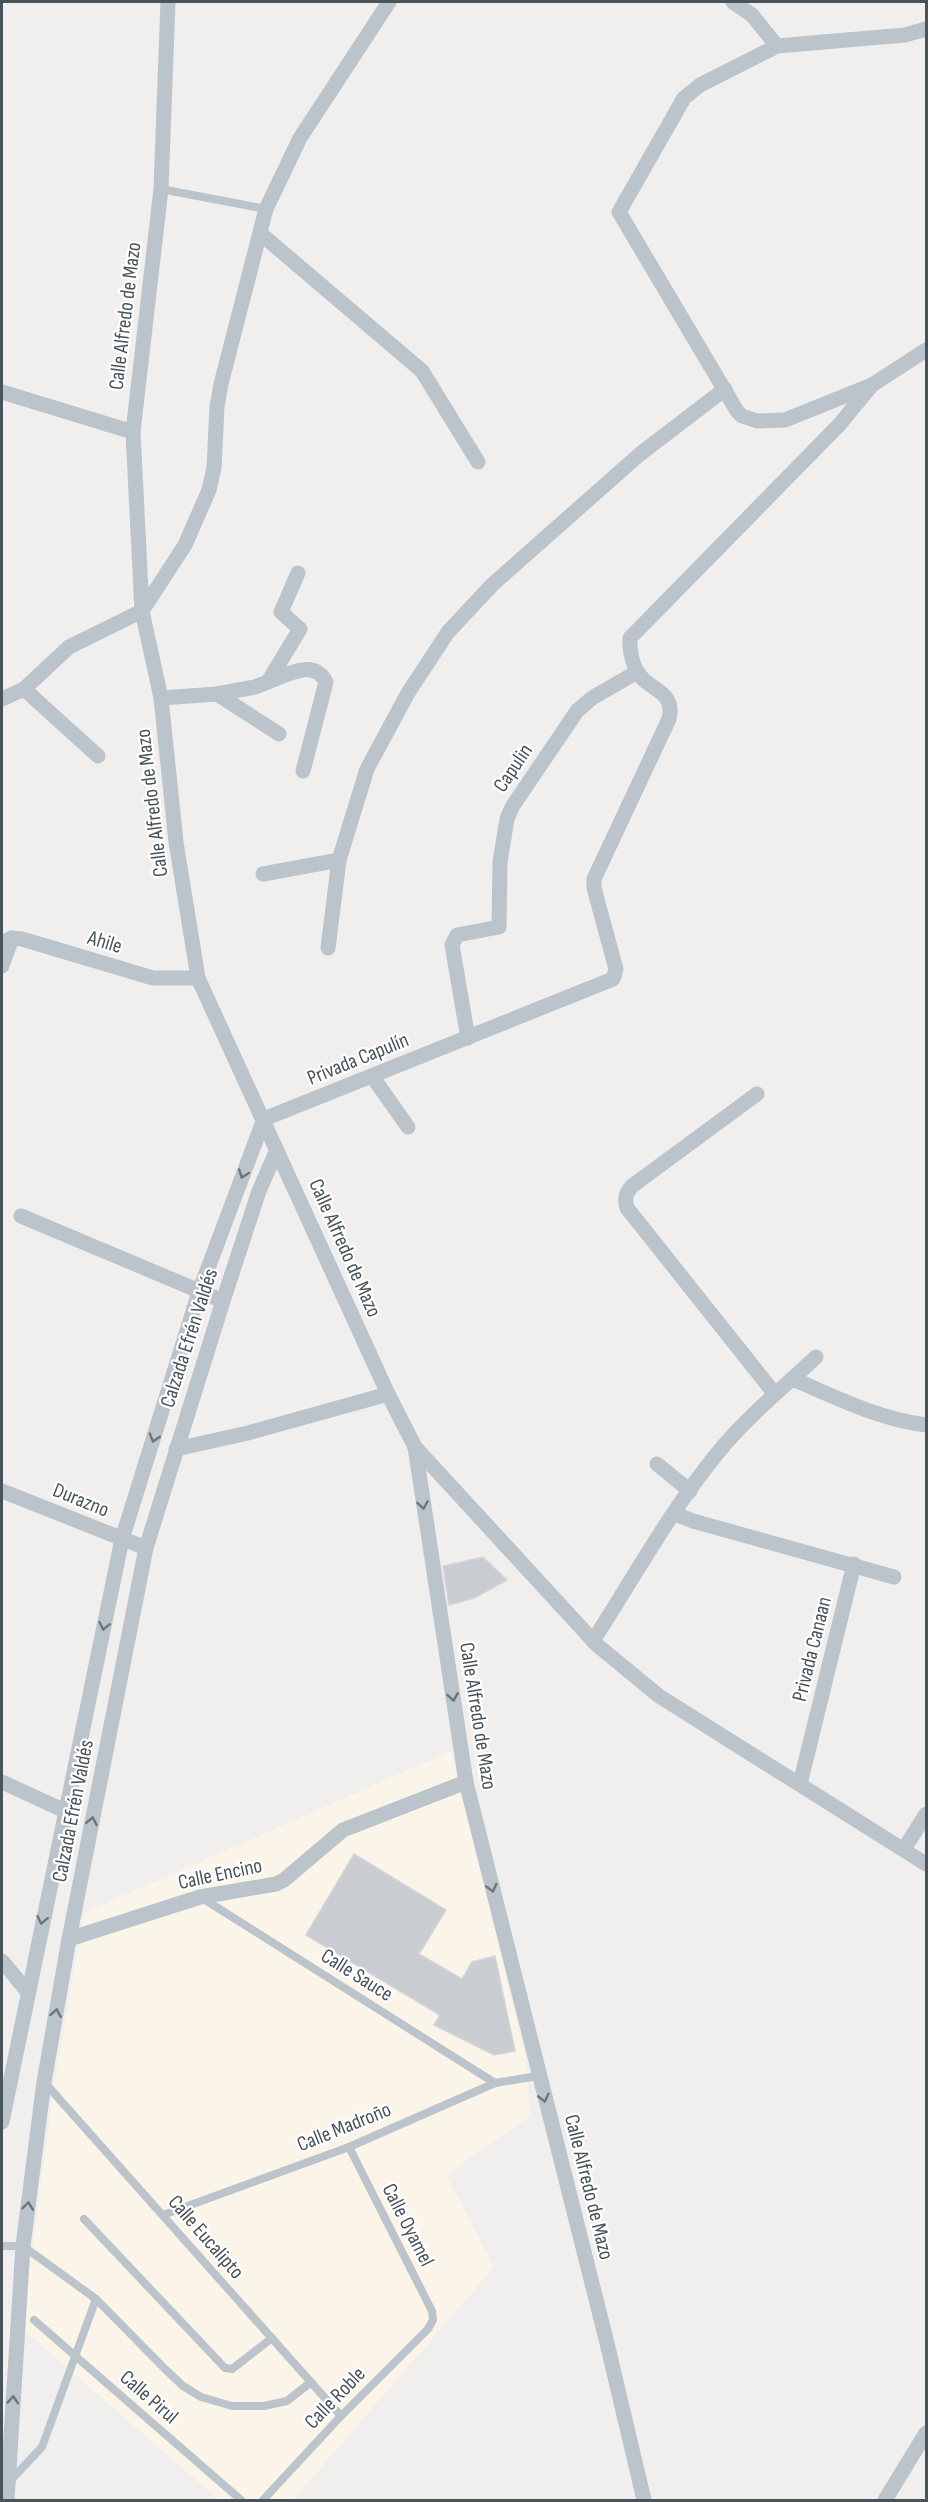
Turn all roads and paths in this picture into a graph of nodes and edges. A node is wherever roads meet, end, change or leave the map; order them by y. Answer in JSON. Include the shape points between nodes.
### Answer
{"nodes":[{"id":1,"x":168,"y":2,"type":"edge"},
{"id":2,"x":389,"y":2,"type":"edge"},
{"id":3,"x":733,"y":2,"type":"edge"},
{"id":4,"x":927,"y":29,"type":"edge"},
{"id":5,"x":777,"y":46,"type":"junction"},
{"id":6,"x":161,"y":189,"type":"junction"},
{"id":7,"x":266,"y":209,"type":"junction"},
{"id":8,"x":261,"y":234,"type":"junction"},
{"id":9,"x":927,"y":350,"type":"edge"},
{"id":10,"x":872,"y":385,"type":"junction"},
{"id":11,"x":725,"y":389,"type":"junction"},
{"id":12,"x":2,"y":392,"type":"edge"},
{"id":13,"x":133,"y":432,"type":"junction"},
{"id":14,"x":478,"y":462,"type":"dead end"},
{"id":15,"x":298,"y":573,"type":"dead end"},
{"id":16,"x":141,"y":611,"type":"junction"},
{"id":17,"x":637,"y":672,"type":"junction"},
{"id":18,"x":268,"y":682,"type":"junction"},
{"id":19,"x":24,"y":689,"type":"junction"},
{"id":20,"x":217,"y":694,"type":"junction"},
{"id":21,"x":160,"y":698,"type":"junction"},
{"id":22,"x":2,"y":699,"type":"edge"},
{"id":23,"x":279,"y":734,"type":"dead end"},
{"id":24,"x":98,"y":756,"type":"dead end"},
{"id":25,"x":303,"y":771,"type":"dead end"},
{"id":26,"x":339,"y":861,"type":"junction"},
{"id":27,"x":263,"y":874,"type":"dead end"},
{"id":28,"x":7,"y":940,"type":"edge"},
{"id":29,"x":328,"y":948,"type":"dead end"},
{"id":30,"x":2,"y":966,"type":"edge"},
{"id":31,"x":198,"y":978,"type":"junction"},
{"id":32,"x":468,"y":1038,"type":"junction"},
{"id":33,"x":372,"y":1076,"type":"junction"},
{"id":34,"x":757,"y":1094,"type":"dead end"},
{"id":35,"x":264,"y":1119,"type":"junction"},
{"id":36,"x":408,"y":1127,"type":"dead end"},
{"id":37,"x":278,"y":1150,"type":"junction"},
{"id":38,"x":21,"y":1216,"type":"dead end"},
{"id":39,"x":199,"y":1292,"type":"junction"},
{"id":40,"x":223,"y":1300,"type":"junction"},
{"id":41,"x":816,"y":1357,"type":"dead end"},
{"id":42,"x":793,"y":1379,"type":"junction"},
{"id":43,"x":774,"y":1393,"type":"junction"},
{"id":44,"x":388,"y":1394,"type":"junction"},
{"id":45,"x":927,"y":1425,"type":"edge"},
{"id":46,"x":415,"y":1447,"type":"junction"},
{"id":47,"x":176,"y":1449,"type":"junction"},
{"id":48,"x":657,"y":1464,"type":"dead end"},
{"id":49,"x":2,"y":1491,"type":"edge"},
{"id":50,"x":690,"y":1491,"type":"junction"},
{"id":51,"x":675,"y":1514,"type":"junction"},
{"id":52,"x":122,"y":1539,"type":"junction"},
{"id":53,"x":146,"y":1548,"type":"junction"},
{"id":54,"x":854,"y":1564,"type":"junction"},
{"id":55,"x":894,"y":1576,"type":"dead end"},
{"id":56,"x":593,"y":1641,"type":"junction"},
{"id":57,"x":78,"y":1749,"type":"junction"},
{"id":58,"x":106,"y":1754,"type":"junction"},
{"id":59,"x":2,"y":1782,"type":"edge"},
{"id":60,"x":466,"y":1782,"type":"junction"},
{"id":61,"x":800,"y":1784,"type":"junction"},
{"id":62,"x":65,"y":1811,"type":"junction"},
{"id":63,"x":927,"y":1814,"type":"edge"},
{"id":64,"x":904,"y":1849,"type":"junction"},
{"id":65,"x":927,"y":1864,"type":"edge"},
{"id":66,"x":200,"y":1897,"type":"junction"},
{"id":67,"x":69,"y":1939,"type":"junction"},
{"id":68,"x":2,"y":1961,"type":"edge"},
{"id":69,"x":27,"y":1991,"type":"junction"},
{"id":70,"x":538,"y":2076,"type":"junction"},
{"id":71,"x":44,"y":2082,"type":"junction"},
{"id":72,"x":495,"y":2083,"type":"junction"},
{"id":73,"x":2,"y":2116,"type":"edge"},
{"id":74,"x":349,"y":2147,"type":"junction"},
{"id":75,"x":163,"y":2215,"type":"junction"},
{"id":76,"x":84,"y":2219,"type":"dead end"},
{"id":77,"x":2,"y":2246,"type":"edge"},
{"id":78,"x":23,"y":2246,"type":"junction"},
{"id":79,"x":96,"y":2299,"type":"junction"},
{"id":80,"x":34,"y":2320,"type":"dead end"},
{"id":81,"x":434,"y":2320,"type":"joint"},
{"id":82,"x":272,"y":2338,"type":"junction"},
{"id":83,"x":76,"y":2358,"type":"junction"},
{"id":84,"x":311,"y":2382,"type":"junction"},
{"id":85,"x":341,"y":2416,"type":"junction"},
{"id":86,"x":927,"y":2433,"type":"edge"},
{"id":87,"x":8,"y":2484,"type":"junction"},
{"id":88,"x":7,"y":2500,"type":"edge"},
{"id":89,"x":241,"y":2500,"type":"edge"},
{"id":90,"x":263,"y":2500,"type":"edge"},
{"id":91,"x":644,"y":2500,"type":"edge"},
{"id":92,"x":885,"y":2500,"type":"edge"}],
"edges":[{"from":1,"to":6,"type":"street","name":"Calle Alfredo de Mazo"},
{"from":2,"to":7,"type":"street","via":[[300,138]]},
{"from":3,"to":5,"type":"street","via":[[752,15]]},
{"from":4,"to":5,"type":"street","via":[[905,35]]},
{"from":5,"to":11,"type":"street","via":[[687,94],[619,212]]},
{"from":6,"to":7,"type":"lane"},
{"from":6,"to":13,"type":"street","name":"Calle Alfredo de Mazo"},
{"from":7,"to":8,"type":"street"},
{"from":8,"to":14,"type":"street","via":[[422,371]]},
{"from":8,"to":16,"type":"street","via":[[221,384],[209,490],[185,545]]},
{"from":9,"to":10,"type":"street"},
{"from":10,"to":11,"type":"street","via":[[775,422],[742,416]]},
{"from":10,"to":17,"type":"street","via":[[839,425],[634,632],[630,642]]},
{"from":11,"to":26,"type":"street","via":[[640,454],[493,585],[448,632],[408,693],[367,769]]},
{"from":12,"to":13,"type":"street"},
{"from":13,"to":16,"type":"street","name":"Calle Alfredo de Mazo"},
{"from":15,"to":18,"type":"street","via":[[281,612],[300,630]]},
{"from":16,"to":19,"type":"street","via":[[60,653]]},
{"from":16,"to":21,"type":"street","name":"Calle Alfredo de Mazo"},
{"from":17,"to":32,"type":"street","name":"Capulin","via":[[592,698],[578,711],[512,807],[500,862],[500,927],[457,935],[452,942]]},
{"from":17,"to":32,"type":"street","name":"Privada Capulín","via":[[667,697],[671,708],[594,879],[615,976],[611,981]]},
{"from":18,"to":20,"type":"street"},
{"from":18,"to":25,"type":"street","via":[[309,669],[320,672],[326,682]]},
{"from":19,"to":22,"type":"street"},
{"from":19,"to":24,"type":"street"},
{"from":20,"to":21,"type":"street"},
{"from":20,"to":23,"type":"street"},
{"from":21,"to":31,"type":"street","name":"Calle Alfredo de Mazo","via":[[176,842]]},
{"from":26,"to":27,"type":"street"},
{"from":26,"to":29,"type":"street"},
{"from":28,"to":30,"type":"street"},
{"from":28,"to":31,"type":"street","name":"Ahile","via":[[22,939],[153,978]]},
{"from":31,"to":35,"type":"street","name":"Calle Alfredo de Mazo"},
{"from":32,"to":33,"type":"street","name":"Privada Capulín"},
{"from":33,"to":35,"type":"street","name":"Privada Capulín"},
{"from":33,"to":36,"type":"street"},
{"from":34,"to":43,"type":"street","via":[[632,1186],[625,1202]]},
{"from":35,"to":37,"type":"street","name":"Calle Alfredo de Mazo"},
{"from":35,"to":39,"type":"street","name":"Calzada Efrén Valdés","one_way":true},
{"from":37,"to":40,"type":"street","name":"Calzada Efrén Valdés","via":[[259,1191]]},
{"from":37,"to":44,"type":"street","name":"Calle Alfredo de Mazo"},
{"from":38,"to":39,"type":"street"},
{"from":39,"to":40,"type":"street"},
{"from":39,"to":52,"type":"street","name":"Calzada Efrén Valdés","one_way":true},
{"from":40,"to":47,"type":"street","name":"Calzada Efrén Valdés"},
{"from":41,"to":42,"type":"street"},
{"from":42,"to":43,"type":"street"},
{"from":42,"to":45,"type":"street","via":[[885,1418]]},
{"from":43,"to":50,"type":"street","via":[[720,1450]]},
{"from":44,"to":46,"type":"street","name":"Calle Alfredo de Mazo"},
{"from":44,"to":47,"type":"street"},
{"from":46,"to":56,"type":"street"},
{"from":46,"to":60,"type":"street","name":"Calle Alfredo de Mazo","one_way":true},
{"from":47,"to":53,"type":"street","name":"Calzada Efrén Valdés"},
{"from":48,"to":50,"type":"street"},
{"from":49,"to":52,"type":"street","name":"Durazno"},
{"from":50,"to":51,"type":"street"},
{"from":51,"to":54,"type":"street"},
{"from":51,"to":56,"type":"street"},
{"from":52,"to":53,"type":"street","name":"Durazno"},
{"from":52,"to":57,"type":"street","name":"Calzada Efrén Valdés","one_way":true},
{"from":53,"to":58,"type":"street","name":"Calzada Efrén Valdés"},
{"from":54,"to":55,"type":"street"},
{"from":54,"to":61,"type":"street","name":"Privada Canaan"},
{"from":56,"to":61,"type":"street","via":[[667,1702]]},
{"from":57,"to":58,"type":"street"},
{"from":57,"to":62,"type":"street","name":"Calzada Efrén Valdés"},
{"from":67,"to":58,"type":"street","name":"Calzada Efrén Valdés","one_way":true},
{"from":59,"to":62,"type":"street"},
{"from":60,"to":66,"type":"street","name":"Calle Encino","via":[[344,1830],[280,1883]]},
{"from":60,"to":70,"type":"street","name":"Calle Alfredo de Mazo","one_way":true},
{"from":61,"to":64,"type":"street"},
{"from":62,"to":69,"type":"street","name":"Calzada Efrén Valdés","one_way":true},
{"from":63,"to":64,"type":"street"},
{"from":64,"to":65,"type":"street"},
{"from":66,"to":67,"type":"street","name":"Calle Encino"},
{"from":66,"to":72,"type":"lane","name":"Calle Sauce"},
{"from":71,"to":67,"type":"street","name":"Calzada Efrén Valdés","one_way":true},
{"from":68,"to":69,"type":"street"},
{"from":69,"to":73,"type":"street","name":"Calzada Efrén Valdés"},
{"from":70,"to":72,"type":"lane","name":"Calle Madroño"},
{"from":70,"to":91,"type":"street","name":"Calle Alfredo de Mazo","one_way":true},
{"from":71,"to":75,"type":"lane","name":"Calle Eucalipto"},
{"from":78,"to":71,"type":"street","name":"Calzada Efrén Valdés","one_way":true},
{"from":72,"to":74,"type":"lane","name":"Calle Madroño"},
{"from":74,"to":75,"type":"lane","name":"Calle Madroño"},
{"from":74,"to":81,"type":"lane","name":"Calle Oyamel"},
{"from":75,"to":82,"type":"lane","name":"Calle Eucalipto"},
{"from":76,"to":82,"type":"lane","via":[[225,2368],[232,2369]]},
{"from":77,"to":78,"type":"lane"},
{"from":78,"to":79,"type":"lane"},
{"from":87,"to":78,"type":"street","name":"Calzada Efrén Valdés","one_way":true},
{"from":79,"to":83,"type":"lane"},
{"from":79,"to":84,"type":"lane","via":[[183,2386],[201,2397],[232,2406],[264,2406],[287,2401]]},
{"from":80,"to":83,"type":"lane","name":"Calle Pirul"},
{"from":81,"to":85,"type":"lane","name":"Calle Roble"},
{"from":82,"to":84,"type":"lane","name":"Calle Eucalipto"},
{"from":83,"to":87,"type":"lane","via":[[41,2449]]},
{"from":83,"to":89,"type":"lane","name":"Calle Pirul"},
{"from":84,"to":85,"type":"lane","name":"Calle Eucalipto"},
{"from":85,"to":90,"type":"lane","name":"Calle Roble"},
{"from":86,"to":92,"type":"street"},
{"from":87,"to":88,"type":"street","name":"Calzada Efrén Valdés"}]}
